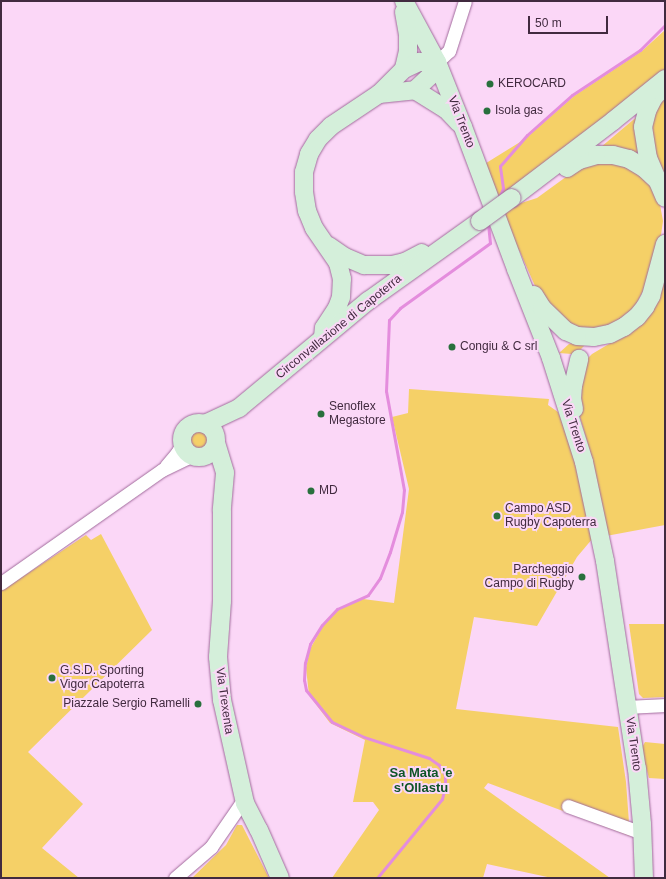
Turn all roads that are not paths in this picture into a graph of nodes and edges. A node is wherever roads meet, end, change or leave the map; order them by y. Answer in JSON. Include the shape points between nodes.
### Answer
{"nodes":[{"id":1,"x":403,"y":1,"type":"edge"},
{"id":2,"x":465,"y":1,"type":"edge"},
{"id":3,"x":437,"y":62,"type":"junction"},
{"id":4,"x":404,"y":69,"type":"junction"},
{"id":5,"x":665,"y":79,"type":"edge"},
{"id":6,"x":665,"y":85,"type":"edge"},
{"id":7,"x":415,"y":90,"type":"junction"},
{"id":8,"x":379,"y":94,"type":"junction"},
{"id":9,"x":463,"y":127,"type":"junction"},
{"id":10,"x":658,"y":181,"type":"junction"},
{"id":11,"x":529,"y":187,"type":"junction"},
{"id":12,"x":665,"y":198,"type":"edge"},
{"id":13,"x":325,"y":244,"type":"junction"},
{"id":14,"x":665,"y":244,"type":"edge"},
{"id":15,"x":442,"y":248,"type":"junction"},
{"id":16,"x":516,"y":269,"type":"junction"},
{"id":17,"x":610,"y":334,"type":"junction"},
{"id":18,"x":577,"y":336,"type":"junction"},
{"id":19,"x":323,"y":337,"type":"junction"},
{"id":20,"x":551,"y":358,"type":"junction"},
{"id":21,"x":579,"y":359,"type":"junction"},
{"id":22,"x":212,"y":435,"type":"junction"},
{"id":23,"x":579,"y":443,"type":"junction"},
{"id":24,"x":192,"y":451,"type":"junction"},
{"id":25,"x":223,"y":494,"type":"junction"},
{"id":26,"x":1,"y":583,"type":"edge"},
{"id":27,"x":665,"y":705,"type":"edge"},
{"id":28,"x":627,"y":707,"type":"junction"},
{"id":29,"x":245,"y":803,"type":"junction"},
{"id":30,"x":568,"y":806,"type":"dead end"},
{"id":31,"x":642,"y":832,"type":"junction"},
{"id":32,"x":175,"y":878,"type":"edge"},
{"id":33,"x":280,"y":878,"type":"edge"},
{"id":34,"x":647,"y":878,"type":"edge"}],
"edges":[{"from":1,"to":3,"type":"street","name":"Via Trento"},
{"from":1,"to":4,"type":"street","via":[[408,35]]},
{"from":2,"to":3,"type":"street","via":[[449,51]]},
{"from":3,"to":4,"type":"street","via":[[418,62]]},
{"from":3,"to":7,"type":"street","via":[[431,75]]},
{"from":3,"to":9,"type":"street","name":"Via Trento"},
{"from":4,"to":8,"type":"street"},
{"from":5,"to":11,"type":"street"},
{"from":6,"to":10,"type":"street","via":[[654,97],[643,127],[648,158]]},
{"from":7,"to":8,"type":"street"},
{"from":7,"to":9,"type":"street","via":[[446,109]]},
{"from":8,"to":13,"type":"street","via":[[331,126],[318,139],[309,154],[304,172],[306,205],[314,228]]},
{"from":9,"to":16,"type":"street","name":"Via Trento"},
{"from":10,"to":11,"type":"street","via":[[644,168],[628,159],[598,155],[579,160],[545,183]]},
{"from":10,"to":12,"type":"street"},
{"from":11,"to":15,"type":"street","name":"Circonvallazione di Capoterra","bridge":true},
{"from":13,"to":15,"type":"street","via":[[345,257],[364,265],[376,266],[405,262],[431,248]]},
{"from":13,"to":19,"type":"street","via":[[338,263],[342,278],[341,297],[324,328]]},
{"from":14,"to":17,"type":"street","via":[[651,296],[645,307],[624,328]]},
{"from":15,"to":19,"type":"street","name":"Circonvallazione di Capoterra"},
{"from":16,"to":18,"type":"street","via":[[554,322]]},
{"from":16,"to":20,"type":"street","name":"Via Trento"},
{"from":17,"to":18,"type":"street","via":[[594,337]]},
{"from":17,"to":21,"type":"street"},
{"from":18,"to":20,"type":"street","via":[[564,342]]},
{"from":19,"to":22,"type":"street","name":"Circonvallazione di Capoterra","via":[[239,408]]},
{"from":20,"to":21,"type":"street"},
{"from":20,"to":23,"type":"street","name":"Via Trento"},
{"from":21,"to":23,"type":"street","via":[[572,399],[581,432]]},
{"from":22,"to":24,"type":"street","via":[[210,452]]},
{"from":22,"to":24,"type":"street","via":[[197,423],[188,428],[184,432]]},
{"from":22,"to":25,"type":"street","via":[[225,470]]},
{"from":23,"to":28,"type":"street","name":"Via Trento","via":[[605,562]]},
{"from":24,"to":25,"type":"street","via":[[218,474]]},
{"from":24,"to":26,"type":"street","via":[[177,453],[162,470]]},
{"from":25,"to":29,"type":"street","name":"Via Trexenta","via":[[222,600],[218,657],[222,700]]},
{"from":27,"to":28,"type":"street"},
{"from":28,"to":31,"type":"street","name":"Via Trento","via":[[637,769]]},
{"from":29,"to":32,"type":"street","via":[[240,805],[211,847]]},
{"from":29,"to":33,"type":"street","name":"Via Trexenta"},
{"from":30,"to":31,"type":"street"},
{"from":31,"to":34,"type":"street","name":"Via Trento"}]}
